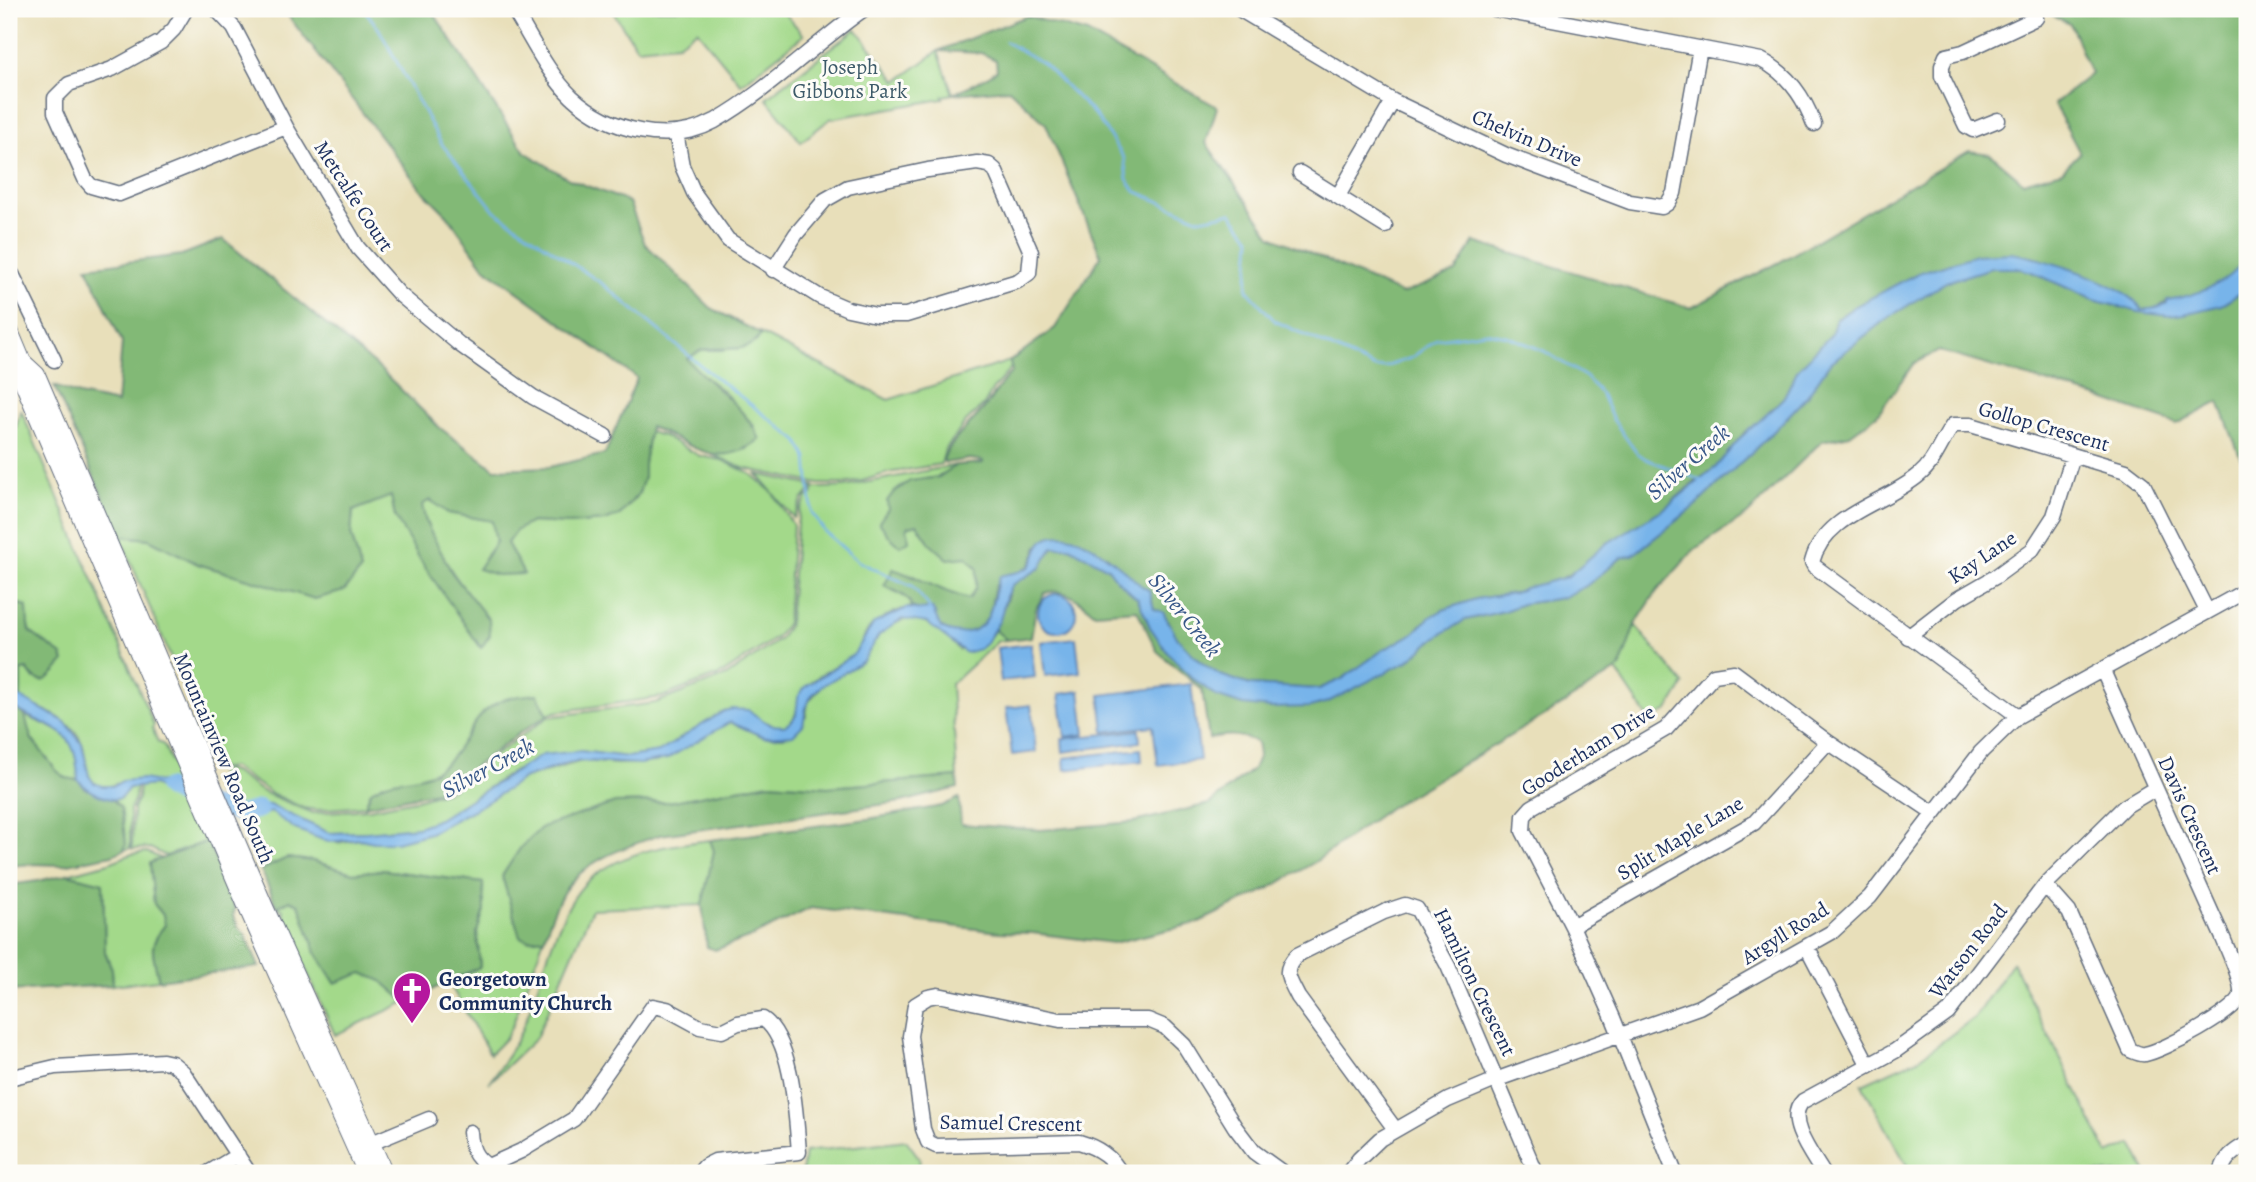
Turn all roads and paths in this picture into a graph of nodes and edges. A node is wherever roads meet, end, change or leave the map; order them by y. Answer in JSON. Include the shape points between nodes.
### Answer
{"nodes":[{"id":1,"x":186,"y":9,"type":"edge"},
{"id":2,"x":216,"y":9,"type":"edge"},
{"id":3,"x":513,"y":9,"type":"edge"},
{"id":4,"x":864,"y":9,"type":"edge"},
{"id":5,"x":1494,"y":9,"type":"edge"},
{"id":6,"x":2033,"y":9,"type":"edge"},
{"id":7,"x":1243,"y":10,"type":"edge"},
{"id":8,"x":1700,"y":48,"type":"junction"},
{"id":9,"x":1393,"y":101,"type":"junction"},
{"id":10,"x":1998,"y":120,"type":"dead end"},
{"id":11,"x":1814,"y":124,"type":"dead end"},
{"id":12,"x":286,"y":127,"type":"junction"},
{"id":13,"x":676,"y":133,"type":"junction"},
{"id":14,"x":1300,"y":173,"type":"dead end"},
{"id":15,"x":1338,"y":196,"type":"junction"},
{"id":16,"x":1385,"y":226,"type":"dead end"},
{"id":17,"x":773,"y":270,"type":"junction"},
{"id":18,"x":9,"y":275,"type":"edge"},
{"id":19,"x":9,"y":331,"type":"edge"},
{"id":20,"x":54,"y":360,"type":"dead end"},
{"id":21,"x":605,"y":436,"type":"dead end"},
{"id":22,"x":2073,"y":456,"type":"junction"},
{"id":23,"x":2247,"y":590,"type":"edge"},
{"id":24,"x":2207,"y":611,"type":"junction"},
{"id":25,"x":1908,"y":636,"type":"junction"},
{"id":26,"x":2103,"y":671,"type":"junction"},
{"id":27,"x":2018,"y":716,"type":"junction"},
{"id":28,"x":1828,"y":742,"type":"junction"},
{"id":29,"x":2154,"y":789,"type":"junction"},
{"id":30,"x":1934,"y":813,"type":"junction"},
{"id":31,"x":2045,"y":885,"type":"junction"},
{"id":32,"x":1572,"y":926,"type":"junction"},
{"id":33,"x":1807,"y":947,"type":"junction"},
{"id":34,"x":1620,"y":1036,"type":"junction"},
{"id":35,"x":1868,"y":1063,"type":"junction"},
{"id":36,"x":9,"y":1078,"type":"edge"},
{"id":37,"x":1498,"y":1079,"type":"junction"},
{"id":38,"x":429,"y":1119,"type":"dead end"},
{"id":39,"x":1395,"y":1129,"type":"junction"},
{"id":40,"x":470,"y":1132,"type":"dead end"},
{"id":41,"x":2247,"y":1144,"type":"edge"},
{"id":42,"x":364,"y":1147,"type":"junction"},
{"id":43,"x":238,"y":1154,"type":"junction"},
{"id":44,"x":489,"y":1170,"type":"edge"},
{"id":45,"x":208,"y":1173,"type":"edge"},
{"id":46,"x":249,"y":1173,"type":"edge"},
{"id":47,"x":367,"y":1173,"type":"edge"},
{"id":48,"x":384,"y":1173,"type":"edge"},
{"id":49,"x":699,"y":1173,"type":"edge"},
{"id":50,"x":1120,"y":1173,"type":"edge"},
{"id":51,"x":1283,"y":1173,"type":"edge"},
{"id":52,"x":1348,"y":1173,"type":"edge"},
{"id":53,"x":1536,"y":1173,"type":"edge"},
{"id":54,"x":1675,"y":1173,"type":"edge"},
{"id":55,"x":1822,"y":1173,"type":"edge"},
{"id":56,"x":2221,"y":1173,"type":"edge"}],
"edges":[{"from":1,"to":12,"type":"street","via":[[161,42],[112,69],[69,84],[55,98],[55,112],[91,187],[119,194]]},
{"from":2,"to":12,"type":"street","name":"Metcalfe Court","via":[[234,28]]},
{"from":3,"to":13,"type":"street","via":[[570,95],[590,112],[642,132]]},
{"from":4,"to":13,"type":"street","via":[[713,122]]},
{"from":5,"to":8,"type":"street"},
{"from":6,"to":10,"type":"street","via":[[2036,18],[1946,56],[1942,66],[1942,76],[1966,126],[1973,130]]},
{"from":7,"to":9,"type":"street","name":"Chelvin Drive"},
{"from":8,"to":9,"type":"street","name":"Chelvin Drive","via":[[1674,193],[1662,207],[1630,202],[1506,155]]},
{"from":8,"to":11,"type":"street","via":[[1761,60],[1778,68],[1807,104]]},
{"from":9,"to":15,"type":"street"},
{"from":12,"to":21,"type":"street","name":"Metcalfe Court","via":[[358,248],[399,294],[533,397]]},
{"from":13,"to":17,"type":"street","via":[[682,166],[694,193],[728,240]]},
{"from":14,"to":15,"type":"street"},
{"from":15,"to":16,"type":"street"},
{"from":17,"to":17,"type":"street","via":[[848,309],[906,315],[1018,281],[1029,273],[1031,252],[995,170],[977,163],[848,187],[825,200]]},
{"from":18,"to":20,"type":"street"},
{"from":19,"to":42,"type":"main road","name":"Mountainview Road South","via":[[22,362],[36,375],[185,745]]},
{"from":22,"to":24,"type":"street","name":"Gollop Crescent","via":[[2126,471],[2143,484]]},
{"from":22,"to":25,"type":"street","name":"Kay Lane","via":[[2054,516],[2032,550]]},
{"from":22,"to":25,"type":"street","name":"Gollop Crescent","via":[[1971,425],[1953,425],[1919,476],[1826,533],[1815,550],[1815,566]]},
{"from":23,"to":24,"type":"street","name":"Argyll Road"},
{"from":24,"to":26,"type":"street","name":"Argyll Road"},
{"from":25,"to":27,"type":"street","name":"Gollop Crescent"},
{"from":26,"to":27,"type":"street","name":"Argyll Road"},
{"from":26,"to":29,"type":"street","name":"Davis Crescent"},
{"from":27,"to":30,"type":"street","name":"Argyll Road","via":[[1987,745]]},
{"from":28,"to":30,"type":"street","name":"Gooderham Drive"},
{"from":28,"to":32,"type":"street","name":"Split Maple Lane","via":[[1754,823]]},
{"from":28,"to":32,"type":"street","name":"Gooderham Drive","via":[[1734,672],[1714,675],[1666,729],[1524,816],[1522,831]]},
{"from":29,"to":31,"type":"street","name":"Watson Road","via":[[2124,807]]},
{"from":29,"to":31,"type":"street","name":"Davis Crescent","via":[[2240,983],[2241,996],[2233,1008],[2164,1049],[2142,1055],[2130,1050],[2068,912]]},
{"from":30,"to":33,"type":"street","name":"Argyll Road","via":[[1870,897],[1832,932]]},
{"from":31,"to":35,"type":"street","name":"Watson Road","via":[[1948,1013],[1895,1051]]},
{"from":32,"to":34,"type":"street","name":"Gooderham Drive"},
{"from":33,"to":34,"type":"street","name":"Argyll Road","via":[[1699,1007]]},
{"from":33,"to":35,"type":"street"},
{"from":34,"to":37,"type":"street","name":"Argyll Road"},
{"from":34,"to":54,"type":"street","name":"Gooderham Drive"},
{"from":35,"to":55,"type":"street","name":"Watson Road","via":[[1797,1106],[1802,1137]]},
{"from":36,"to":43,"type":"street","via":[[55,1067],[172,1063],[183,1072]]},
{"from":37,"to":39,"type":"street","name":"Argyll Road"},
{"from":37,"to":39,"type":"street","name":"Hamilton Crescent","via":[[1417,909],[1405,905],[1384,912],[1297,955],[1287,974],[1298,997]]},
{"from":37,"to":53,"type":"street"},
{"from":38,"to":42,"type":"street"},
{"from":39,"to":52,"type":"street","name":"Argyll Road","via":[[1368,1149]]},
{"from":40,"to":44,"type":"street","via":[[471,1148]]},
{"from":41,"to":56,"type":"street","via":[[2224,1162]]},
{"from":42,"to":47,"type":"main road","name":"Mountainview Road South"},
{"from":42,"to":48,"type":"main road","name":"Mountainview Road South"},
{"from":43,"to":45,"type":"street"},
{"from":43,"to":46,"type":"street"},
{"from":44,"to":49,"type":"street","via":[[574,1119],[653,1006],[700,1027],[722,1031],[763,1019],[770,1023],[785,1051],[799,1152],[715,1161]]},
{"from":50,"to":51,"type":"street","name":"Samuel Crescent","via":[[1116,1164],[1093,1146],[1079,1142],[936,1146],[928,1142],[910,1036],[915,1006],[938,995],[1060,1020],[1148,1020],[1165,1027],[1184,1045],[1254,1152]]}]}
